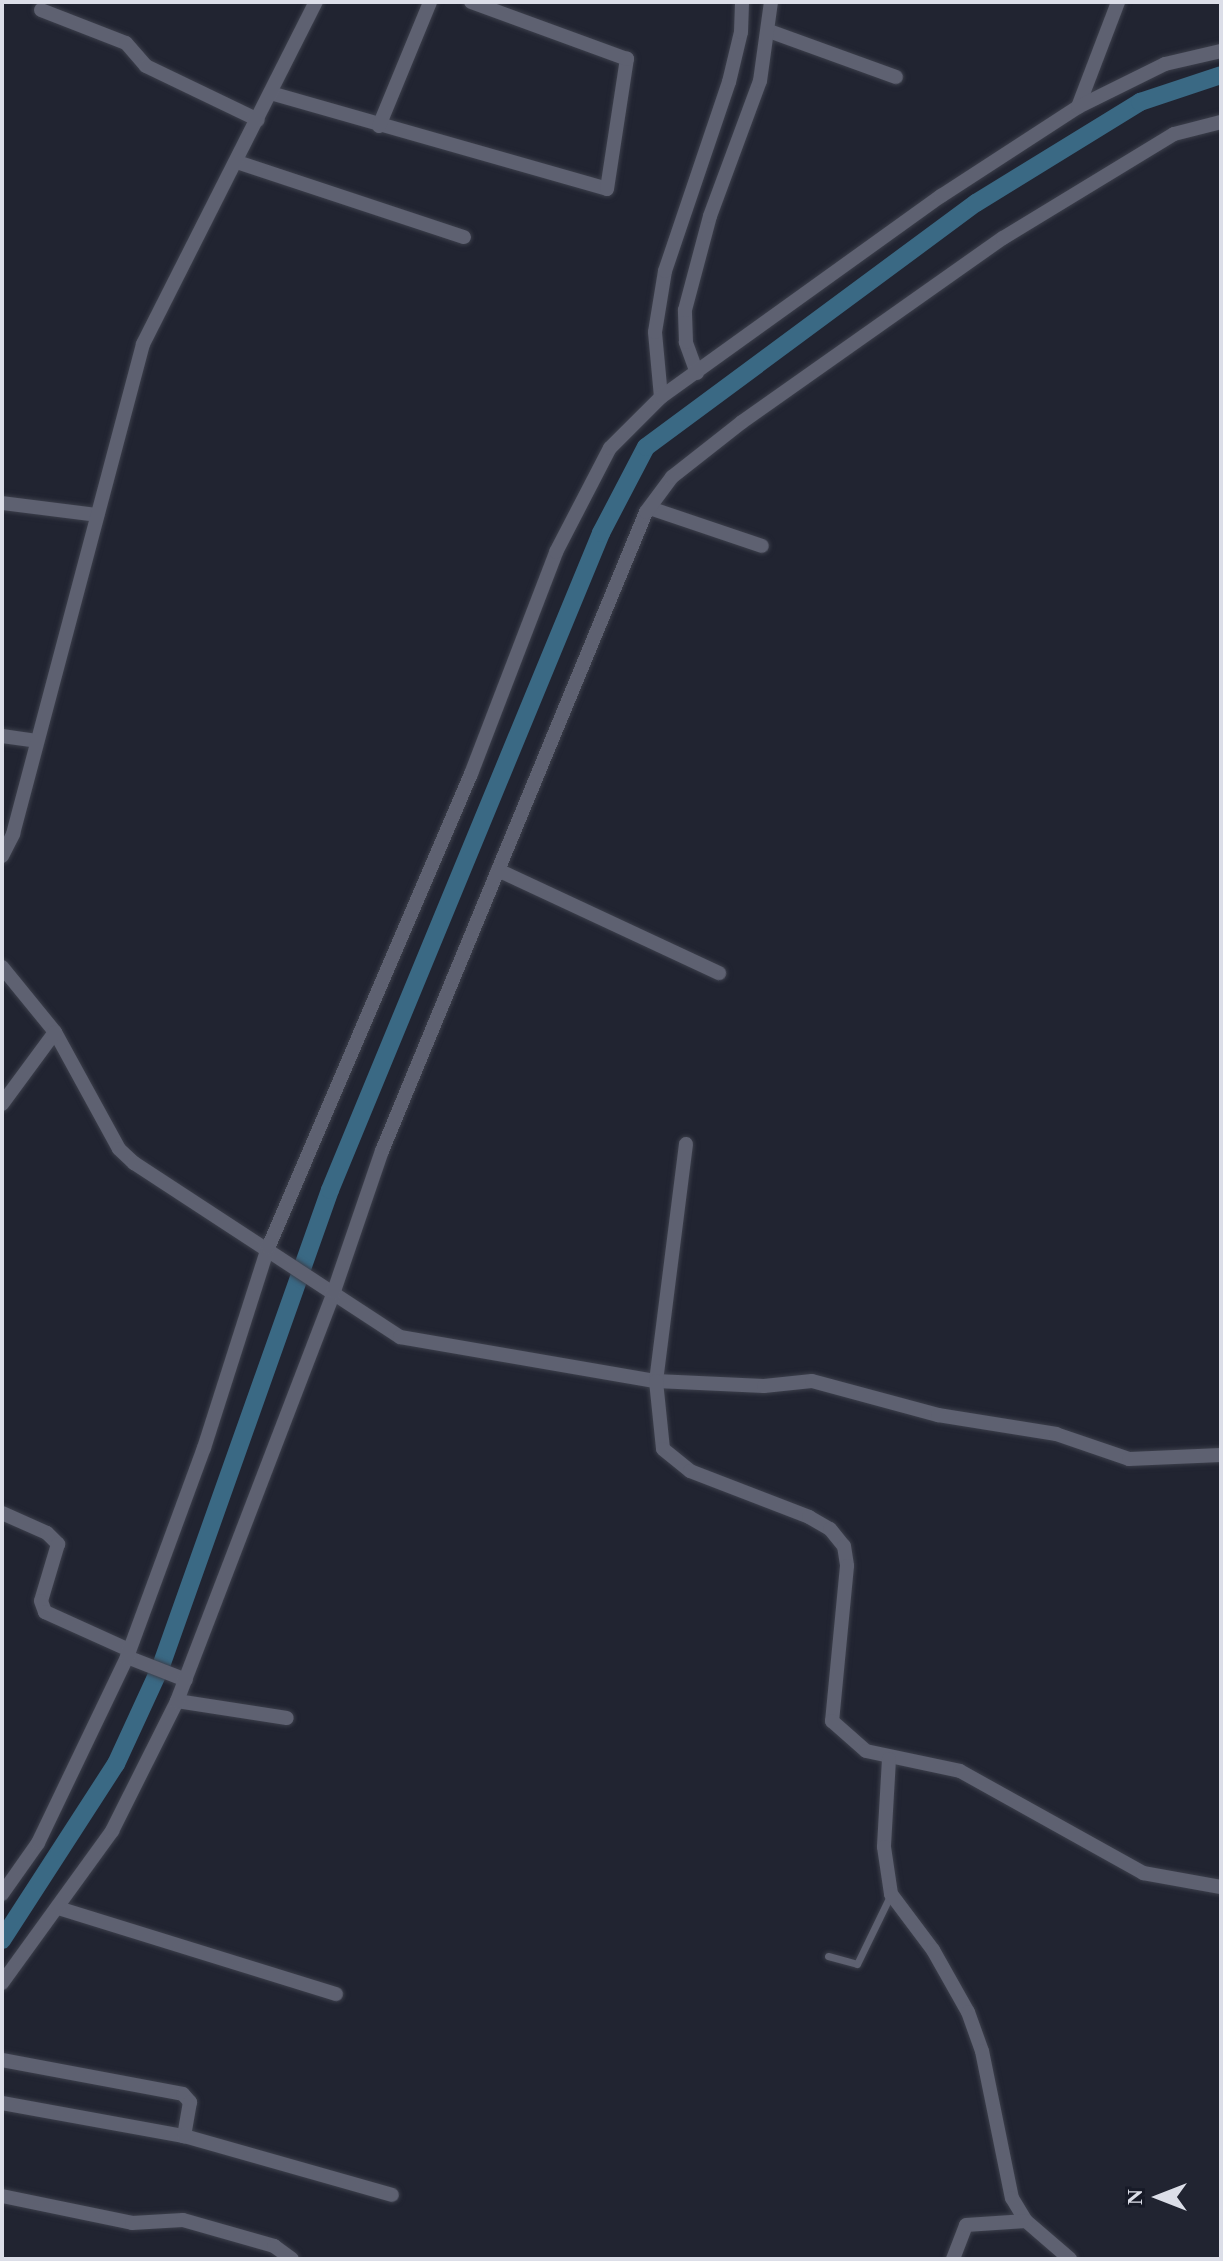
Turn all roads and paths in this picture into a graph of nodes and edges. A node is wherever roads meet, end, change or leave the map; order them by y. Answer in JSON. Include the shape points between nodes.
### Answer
{"nodes":[{"id":1,"x":316,"y":2,"type":"edge"},
{"id":2,"x":430,"y":2,"type":"edge"},
{"id":3,"x":471,"y":2,"type":"edge"},
{"id":4,"x":742,"y":2,"type":"edge"},
{"id":5,"x":771,"y":2,"type":"edge"},
{"id":6,"x":1118,"y":2,"type":"edge"},
{"id":7,"x":41,"y":10,"type":"dead end"},
{"id":8,"x":769,"y":31,"type":"junction"},
{"id":9,"x":1221,"y":51,"type":"edge"},
{"id":10,"x":896,"y":77,"type":"dead end"},
{"id":11,"x":274,"y":94,"type":"junction"},
{"id":12,"x":1078,"y":107,"type":"junction"},
{"id":13,"x":258,"y":120,"type":"junction"},
{"id":14,"x":1221,"y":122,"type":"edge"},
{"id":15,"x":379,"y":126,"type":"junction"},
{"id":16,"x":237,"y":162,"type":"junction"},
{"id":17,"x":464,"y":237,"type":"dead end"},
{"id":18,"x":697,"y":373,"type":"junction"},
{"id":19,"x":661,"y":397,"type":"junction"},
{"id":20,"x":2,"y":503,"type":"edge"},
{"id":21,"x":650,"y":508,"type":"junction"},
{"id":22,"x":97,"y":515,"type":"junction"},
{"id":23,"x":762,"y":546,"type":"dead end"},
{"id":24,"x":2,"y":736,"type":"edge"},
{"id":25,"x":37,"y":741,"type":"junction"},
{"id":26,"x":2,"y":856,"type":"edge"},
{"id":27,"x":498,"y":870,"type":"junction"},
{"id":28,"x":2,"y":967,"type":"edge"},
{"id":29,"x":719,"y":973,"type":"dead end"},
{"id":30,"x":55,"y":1032,"type":"junction"},
{"id":31,"x":2,"y":1104,"type":"edge"},
{"id":32,"x":686,"y":1144,"type":"dead end"},
{"id":33,"x":268,"y":1248,"type":"junction"},
{"id":34,"x":329,"y":1287,"type":"junction"},
{"id":35,"x":656,"y":1381,"type":"junction"},
{"id":36,"x":1221,"y":1455,"type":"edge"},
{"id":37,"x":2,"y":1513,"type":"edge"},
{"id":38,"x":128,"y":1654,"type":"junction"},
{"id":39,"x":181,"y":1678,"type":"junction"},
{"id":40,"x":177,"y":1701,"type":"junction"},
{"id":41,"x":287,"y":1718,"type":"dead end"},
{"id":42,"x":889,"y":1759,"type":"junction"},
{"id":43,"x":1221,"y":1887,"type":"edge"},
{"id":44,"x":2,"y":1894,"type":"edge"},
{"id":45,"x":891,"y":1894,"type":"junction"},
{"id":46,"x":58,"y":1908,"type":"junction"},
{"id":47,"x":828,"y":1956,"type":"dead end"},
{"id":48,"x":2,"y":1983,"type":"edge"},
{"id":49,"x":336,"y":1994,"type":"dead end"},
{"id":50,"x":2,"y":2060,"type":"edge"},
{"id":51,"x":2,"y":2103,"type":"edge"},
{"id":52,"x":184,"y":2136,"type":"junction"},
{"id":53,"x":392,"y":2195,"type":"dead end"},
{"id":54,"x":2,"y":2196,"type":"edge"},
{"id":55,"x":1026,"y":2221,"type":"junction"},
{"id":56,"x":292,"y":2259,"type":"edge"},
{"id":57,"x":953,"y":2259,"type":"edge"},
{"id":58,"x":1070,"y":2259,"type":"edge"}],
"edges":[{"from":1,"to":11,"type":"street"},
{"from":2,"to":15,"type":"street"},
{"from":3,"to":15,"type":"street","via":[[627,59],[610,186],[600,188]]},
{"from":4,"to":19,"type":"street","via":[[732,69],[665,271],[655,332]]},
{"from":5,"to":8,"type":"street"},
{"from":6,"to":12,"type":"street"},
{"from":7,"to":13,"type":"street","via":[[126,43],[146,66]]},
{"from":8,"to":10,"type":"street"},
{"from":8,"to":18,"type":"street","via":[[760,81],[693,270],[684,326]]},
{"from":9,"to":12,"type":"street","via":[[1165,64]]},
{"from":11,"to":13,"type":"street"},
{"from":11,"to":15,"type":"street"},
{"from":12,"to":18,"type":"street","via":[[941,196]]},
{"from":13,"to":16,"type":"street"},
{"from":14,"to":21,"type":"street","via":[[1174,134],[1003,238],[742,422],[672,477]]},
{"from":16,"to":17,"type":"street"},
{"from":16,"to":22,"type":"street","via":[[143,344]]},
{"from":18,"to":19,"type":"street"},
{"from":19,"to":33,"type":"street","via":[[610,448],[556,552],[471,774]]},
{"from":20,"to":22,"type":"street"},
{"from":21,"to":23,"type":"street"},
{"from":21,"to":27,"type":"street","via":[[626,553]]},
{"from":22,"to":25,"type":"street"},
{"from":24,"to":25,"type":"street"},
{"from":25,"to":26,"type":"street","via":[[13,834]]},
{"from":27,"to":29,"type":"street"},
{"from":27,"to":34,"type":"street"},
{"from":28,"to":30,"type":"street"},
{"from":30,"to":31,"type":"street"},
{"from":30,"to":33,"type":"street","via":[[119,1149],[150,1175]]},
{"from":32,"to":35,"type":"street"},
{"from":33,"to":34,"type":"street"},
{"from":33,"to":38,"type":"street","via":[[204,1448]]},
{"from":34,"to":35,"type":"street","via":[[383,1328],[418,1343]]},
{"from":34,"to":39,"type":"street"},
{"from":35,"to":36,"type":"street","via":[[764,1386],[812,1381],[938,1415],[1056,1434],[1129,1459]]},
{"from":35,"to":42,"type":"street","via":[[663,1449],[674,1461],[809,1517],[830,1529],[844,1546],[847,1566],[832,1721],[847,1739]]},
{"from":37,"to":38,"type":"street","via":[[47,1533],[58,1544],[41,1601],[45,1612]]},
{"from":38,"to":39,"type":"street"},
{"from":38,"to":44,"type":"street","via":[[38,1843]]},
{"from":39,"to":40,"type":"street"},
{"from":40,"to":41,"type":"street"},
{"from":40,"to":46,"type":"street","via":[[112,1831]]},
{"from":42,"to":43,"type":"street","via":[[960,1771],[1143,1873]]},
{"from":42,"to":45,"type":"street","via":[[885,1860]]},
{"from":45,"to":47,"type":"lane","via":[[857,1964]]},
{"from":45,"to":55,"type":"street","via":[[933,1950],[968,2012],[982,2051],[1012,2198]]},
{"from":46,"to":48,"type":"street"},
{"from":46,"to":49,"type":"street"},
{"from":50,"to":52,"type":"street","via":[[183,2094],[190,2102]]},
{"from":51,"to":52,"type":"street"},
{"from":52,"to":53,"type":"street"},
{"from":54,"to":56,"type":"street","via":[[132,2223],[183,2220],[274,2246]]},
{"from":55,"to":57,"type":"street","via":[[966,2225]]},
{"from":55,"to":58,"type":"street"}]}
